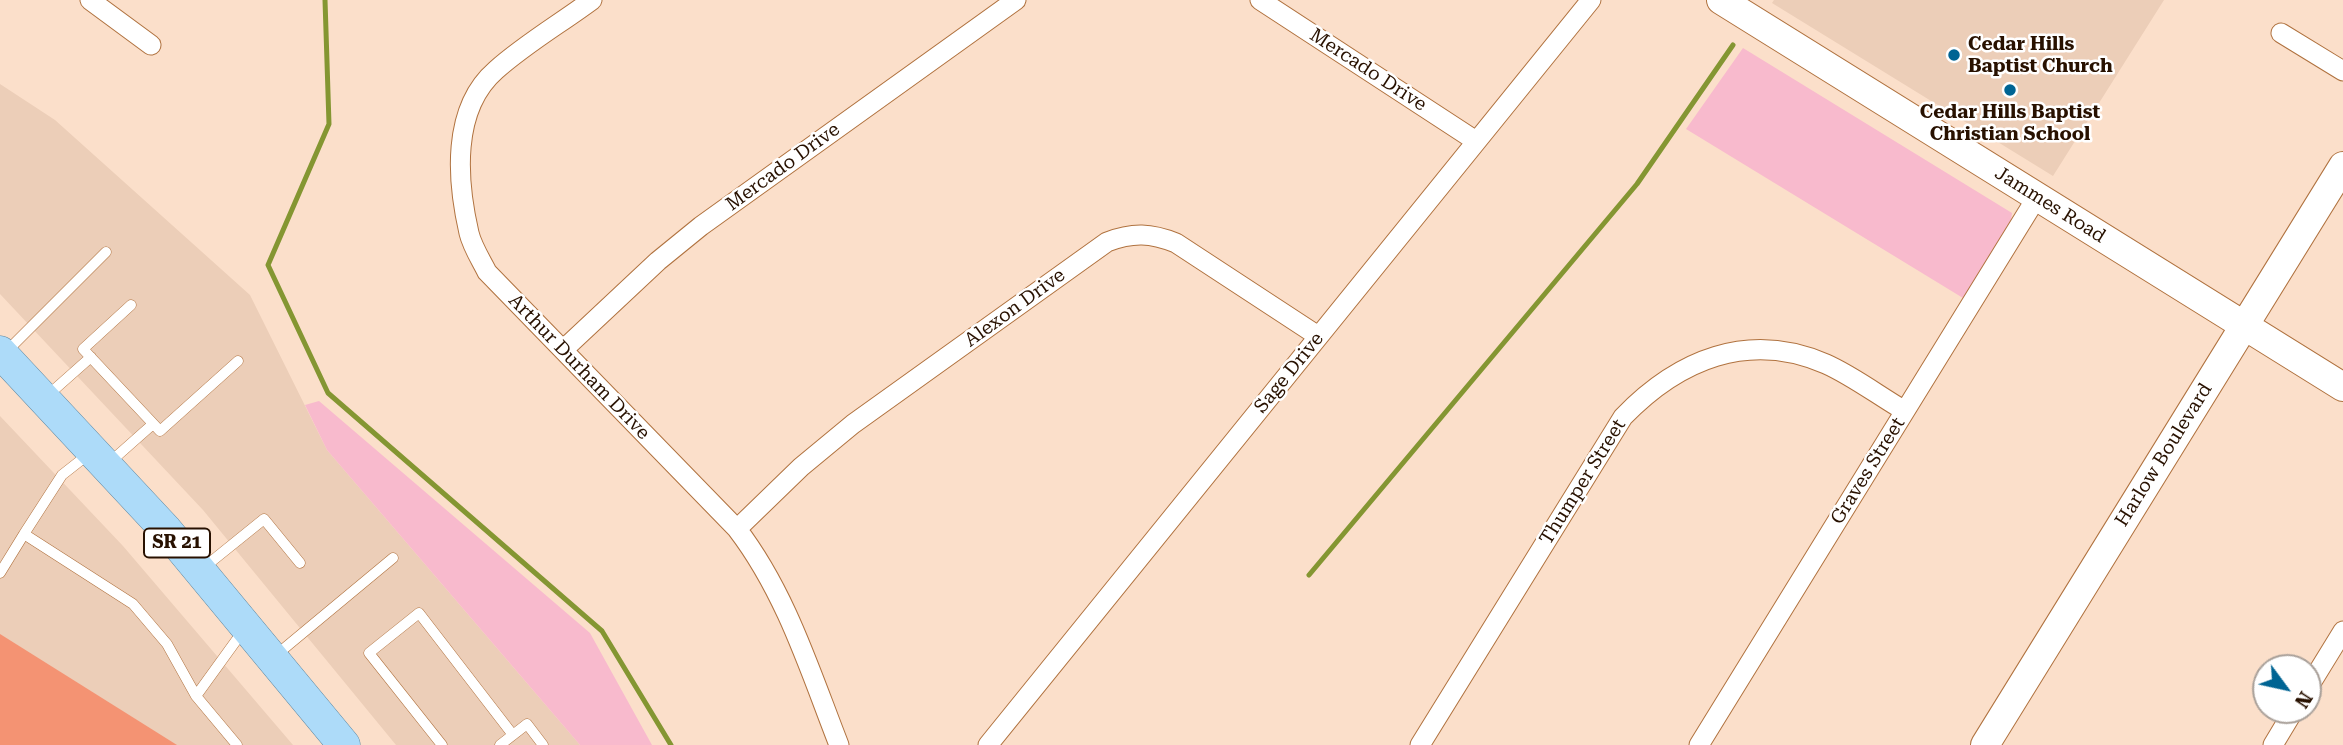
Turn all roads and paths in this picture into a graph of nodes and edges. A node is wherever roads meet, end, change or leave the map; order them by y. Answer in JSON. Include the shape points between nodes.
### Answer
{"nodes":[{"id":1,"x":90,"y":0,"type":"edge"},
{"id":2,"x":592,"y":0,"type":"edge"},
{"id":3,"x":1016,"y":0,"type":"edge"},
{"id":4,"x":1259,"y":0,"type":"edge"},
{"id":5,"x":1591,"y":0,"type":"edge"},
{"id":6,"x":1721,"y":0,"type":"edge"},
{"id":7,"x":2281,"y":33,"type":"dead end"},
{"id":8,"x":151,"y":45,"type":"dead end"},
{"id":9,"x":2343,"y":71,"type":"edge"},
{"id":10,"x":1476,"y":141,"type":"junction"},
{"id":11,"x":2343,"y":166,"type":"edge"},
{"id":12,"x":2037,"y":197,"type":"junction"},
{"id":13,"x":106,"y":251,"type":"dead end"},
{"id":14,"x":131,"y":305,"type":"dead end"},
{"id":15,"x":2244,"y":325,"type":"junction"},
{"id":16,"x":1318,"y":336,"type":"junction"},
{"id":17,"x":562,"y":350,"type":"junction"},
{"id":18,"x":2,"y":354,"type":"edge"},
{"id":19,"x":91,"y":357,"type":"junction"},
{"id":20,"x":238,"y":361,"type":"dead end"},
{"id":21,"x":2343,"y":387,"type":"edge"},
{"id":22,"x":45,"y":398,"type":"junction"},
{"id":23,"x":1905,"y":411,"type":"junction"},
{"id":24,"x":153,"y":424,"type":"junction"},
{"id":25,"x":100,"y":457,"type":"junction"},
{"id":26,"x":737,"y":529,"type":"junction"},
{"id":27,"x":24,"y":534,"type":"junction"},
{"id":28,"x":393,"y":558,"type":"dead end"},
{"id":29,"x":300,"y":563,"type":"dead end"},
{"id":30,"x":200,"y":571,"type":"junction"},
{"id":31,"x":0,"y":573,"type":"edge"},
{"id":32,"x":246,"y":625,"type":"junction"},
{"id":33,"x":2343,"y":631,"type":"edge"},
{"id":34,"x":273,"y":658,"type":"junction"},
{"id":35,"x":2322,"y":665,"type":"edge"},
{"id":36,"x":196,"y":696,"type":"junction"},
{"id":37,"x":2286,"y":724,"type":"edge"},
{"id":38,"x":513,"y":735,"type":"junction"},
{"id":39,"x":232,"y":743,"type":"edge"},
{"id":40,"x":344,"y":745,"type":"edge"},
{"id":41,"x":442,"y":745,"type":"edge"},
{"id":42,"x":500,"y":745,"type":"edge"},
{"id":43,"x":543,"y":745,"type":"edge"},
{"id":44,"x":839,"y":745,"type":"edge"},
{"id":45,"x":988,"y":745,"type":"edge"},
{"id":46,"x":1420,"y":745,"type":"edge"},
{"id":47,"x":1699,"y":745,"type":"edge"},
{"id":48,"x":1986,"y":745,"type":"edge"},
{"id":49,"x":2273,"y":745,"type":"edge"}],
"edges":[{"from":1,"to":8,"type":"street"},
{"from":2,"to":17,"type":"street","name":"Arthur Durham Drive","via":[[494,71],[475,97],[463,129],[460,163],[469,236],[487,272]]},
{"from":3,"to":17,"type":"street","name":"Mercado Drive","via":[[701,226]]},
{"from":4,"to":10,"type":"street","name":"Mercado Drive"},
{"from":5,"to":10,"type":"street","name":"Sage Drive"},
{"from":6,"to":12,"type":"street","name":"Jammes Road"},
{"from":7,"to":9,"type":"street"},
{"from":10,"to":16,"type":"street","name":"Sage Drive"},
{"from":11,"to":15,"type":"street","name":"Harlow Boulevard"},
{"from":12,"to":15,"type":"street","name":"Jammes Road"},
{"from":12,"to":23,"type":"street","name":"Graves Street"},
{"from":13,"to":18,"type":"lane"},
{"from":14,"to":19,"type":"lane","via":[[83,349]]},
{"from":15,"to":21,"type":"street","name":"Jammes Road"},
{"from":15,"to":48,"type":"street","name":"Harlow Boulevard"},
{"from":16,"to":26,"type":"street","name":"Alexon Drive","via":[[1176,243],[1157,236],[1126,235],[1107,242],[853,424]]},
{"from":16,"to":45,"type":"street","name":"Sage Drive"},
{"from":17,"to":26,"type":"street","name":"Arthur Durham Drive"},
{"from":18,"to":22,"type":"main road","number":"SR 21"},
{"from":19,"to":22,"type":"lane"},
{"from":19,"to":24,"type":"lane"},
{"from":20,"to":24,"type":"lane","via":[[160,431]]},
{"from":22,"to":25,"type":"main road","number":"SR 21"},
{"from":23,"to":46,"type":"street","name":"Thumper Street","via":[[1827,364],[1774,350],[1711,357],[1680,369],[1649,390],[1623,417]]},
{"from":23,"to":47,"type":"street","name":"Graves Street"},
{"from":24,"to":25,"type":"lane"},
{"from":25,"to":27,"type":"lane","via":[[62,475]]},
{"from":25,"to":30,"type":"main road","number":"SR 21"},
{"from":26,"to":44,"type":"street","name":"Arthur Durham Drive","via":[[780,596]]},
{"from":27,"to":31,"type":"lane"},
{"from":27,"to":36,"type":"lane","via":[[133,604],[167,644]]},
{"from":28,"to":34,"type":"lane"},
{"from":29,"to":30,"type":"lane","via":[[264,519]]},
{"from":30,"to":32,"type":"main road","number":"SR 21"},
{"from":32,"to":34,"type":"main road","number":"SR 21"},
{"from":32,"to":36,"type":"lane"},
{"from":33,"to":35,"type":"street"},
{"from":34,"to":40,"type":"main road","number":"SR 21"},
{"from":36,"to":39,"type":"lane"},
{"from":37,"to":49,"type":"street"},
{"from":38,"to":41,"type":"lane","via":[[419,613],[369,653]]},
{"from":38,"to":42,"type":"lane"},
{"from":38,"to":43,"type":"lane","via":[[527,724]]}]}
